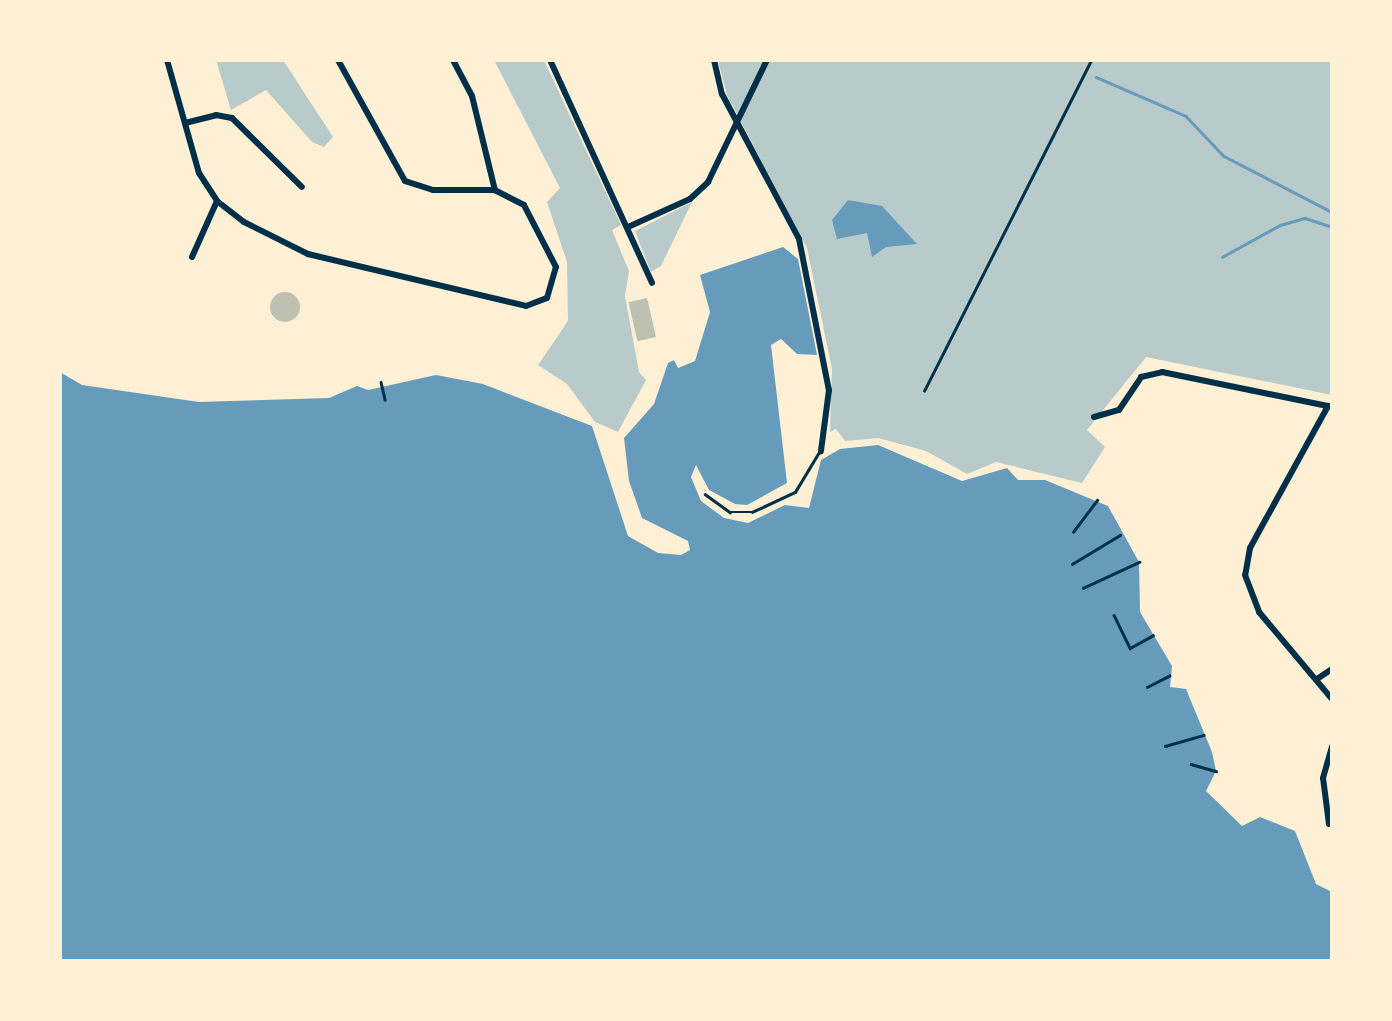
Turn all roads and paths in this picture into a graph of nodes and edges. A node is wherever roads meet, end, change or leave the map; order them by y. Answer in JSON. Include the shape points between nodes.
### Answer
{"nodes":[{"id":1,"x":166,"y":60,"type":"edge"},
{"id":2,"x":338,"y":60,"type":"edge"},
{"id":3,"x":453,"y":60,"type":"edge"},
{"id":4,"x":550,"y":60,"type":"edge"},
{"id":5,"x":714,"y":60,"type":"edge"},
{"id":6,"x":767,"y":60,"type":"edge"},
{"id":7,"x":1091,"y":60,"type":"edge"},
{"id":8,"x":738,"y":118,"type":"junction"},
{"id":9,"x":185,"y":123,"type":"junction"},
{"id":10,"x":302,"y":186,"type":"dead end"},
{"id":11,"x":495,"y":190,"type":"junction"},
{"id":12,"x":217,"y":201,"type":"junction"},
{"id":13,"x":628,"y":227,"type":"junction"},
{"id":14,"x":192,"y":257,"type":"dead end"},
{"id":15,"x":652,"y":283,"type":"dead end"},
{"id":16,"x":381,"y":382,"type":"dead end"},
{"id":17,"x":924,"y":391,"type":"dead end"},
{"id":18,"x":385,"y":400,"type":"dead end"},
{"id":19,"x":1330,"y":407,"type":"edge"},
{"id":20,"x":1094,"y":417,"type":"dead end"},
{"id":21,"x":820,"y":451,"type":"joint"},
{"id":22,"x":705,"y":494,"type":"dead end"},
{"id":23,"x":1097,"y":500,"type":"dead end"},
{"id":24,"x":1073,"y":532,"type":"dead end"},
{"id":25,"x":1120,"y":535,"type":"dead end"},
{"id":26,"x":1139,"y":562,"type":"dead end"},
{"id":27,"x":1072,"y":564,"type":"dead end"},
{"id":28,"x":1082,"y":588,"type":"dead end"},
{"id":29,"x":1114,"y":615,"type":"dead end"},
{"id":30,"x":1153,"y":635,"type":"dead end"},
{"id":31,"x":1332,"y":669,"type":"edge"},
{"id":32,"x":1169,"y":676,"type":"dead end"},
{"id":33,"x":1316,"y":680,"type":"junction"},
{"id":34,"x":1147,"y":687,"type":"dead end"},
{"id":35,"x":1332,"y":699,"type":"edge"},
{"id":36,"x":1203,"y":735,"type":"dead end"},
{"id":37,"x":1165,"y":746,"type":"dead end"},
{"id":38,"x":1332,"y":746,"type":"edge"},
{"id":39,"x":1191,"y":764,"type":"dead end"},
{"id":40,"x":1216,"y":771,"type":"dead end"},
{"id":41,"x":1329,"y":824,"type":"dead end"}],
"edges":[{"from":1,"to":9,"type":"street"},
{"from":2,"to":11,"type":"street","via":[[405,181],[434,190]]},
{"from":3,"to":11,"type":"street","via":[[472,96]]},
{"from":4,"to":13,"type":"street"},
{"from":5,"to":8,"type":"street","via":[[722,94]]},
{"from":6,"to":8,"type":"street"},
{"from":7,"to":17,"type":"path"},
{"from":8,"to":13,"type":"street","via":[[698,193]]},
{"from":8,"to":21,"type":"street","via":[[794,226],[806,264],[829,390]]},
{"from":9,"to":10,"type":"street","via":[[232,118]]},
{"from":9,"to":12,"type":"street","via":[[199,173]]},
{"from":11,"to":12,"type":"street","via":[[531,214],[556,268],[552,290],[538,303],[488,298],[308,254]]},
{"from":12,"to":14,"type":"street"},
{"from":13,"to":15,"type":"street"},
{"from":16,"to":18,"type":"path"},
{"from":19,"to":20,"type":"street","via":[[1162,372],[1141,377],[1118,410]]},
{"from":19,"to":33,"type":"street","via":[[1245,566],[1259,612]]},
{"from":21,"to":22,"type":"lane","via":[[795,492],[752,512],[730,512]]},
{"from":23,"to":24,"type":"path"},
{"from":25,"to":27,"type":"path"},
{"from":26,"to":28,"type":"path"},
{"from":29,"to":30,"type":"path","via":[[1130,648]]},
{"from":31,"to":33,"type":"street"},
{"from":32,"to":34,"type":"path"},
{"from":33,"to":35,"type":"street"},
{"from":36,"to":37,"type":"path"},
{"from":38,"to":41,"type":"street","via":[[1323,778]]},
{"from":39,"to":40,"type":"path"}]}
